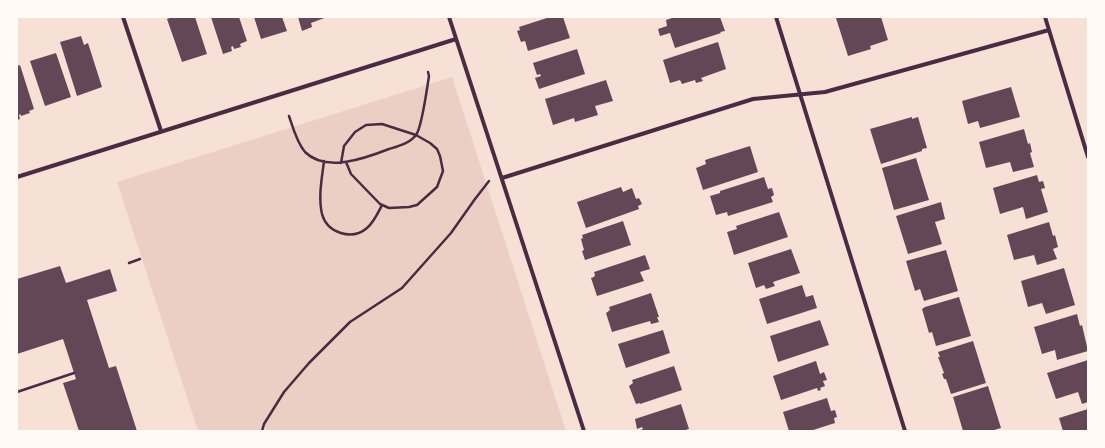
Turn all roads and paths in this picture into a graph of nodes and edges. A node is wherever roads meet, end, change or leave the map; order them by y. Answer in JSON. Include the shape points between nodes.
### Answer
{"nodes":[{"id":1,"x":123,"y":17,"type":"edge"},
{"id":2,"x":449,"y":17,"type":"edge"},
{"id":3,"x":776,"y":17,"type":"edge"},
{"id":4,"x":1045,"y":17,"type":"edge"},
{"id":5,"x":1049,"y":30,"type":"junction"},
{"id":6,"x":456,"y":39,"type":"junction"},
{"id":7,"x":428,"y":72,"type":"dead end"},
{"id":8,"x":800,"y":95,"type":"junction"},
{"id":9,"x":288,"y":116,"type":"dead end"},
{"id":10,"x":161,"y":131,"type":"junction"},
{"id":11,"x":416,"y":135,"type":"junction"},
{"id":12,"x":1088,"y":157,"type":"edge"},
{"id":13,"x":324,"y":161,"type":"junction"},
{"id":14,"x":346,"y":162,"type":"junction"},
{"id":15,"x":341,"y":163,"type":"junction"},
{"id":16,"x":499,"y":169,"type":"junction"},
{"id":17,"x":17,"y":177,"type":"edge"},
{"id":18,"x":502,"y":178,"type":"junction"},
{"id":19,"x":382,"y":205,"type":"junction"},
{"id":20,"x":140,"y":259,"type":"dead end"},
{"id":21,"x":129,"y":263,"type":"dead end"},
{"id":22,"x":74,"y":373,"type":"dead end"},
{"id":23,"x":17,"y":392,"type":"edge"},
{"id":24,"x":262,"y":431,"type":"edge"},
{"id":25,"x":584,"y":431,"type":"edge"},
{"id":26,"x":905,"y":431,"type":"edge"}],
"edges":[{"from":1,"to":10,"type":"street"},
{"from":2,"to":6,"type":"street"},
{"from":3,"to":8,"type":"street"},
{"from":4,"to":5,"type":"street"},
{"from":5,"to":8,"type":"street","via":[[825,92]]},
{"from":5,"to":12,"type":"street"},
{"from":6,"to":10,"type":"street"},
{"from":6,"to":16,"type":"street"},
{"from":7,"to":11,"type":"path","via":[[420,127]]},
{"from":8,"to":18,"type":"street","via":[[753,99]]},
{"from":8,"to":26,"type":"street"},
{"from":9,"to":13,"type":"path","via":[[299,144],[306,152]]},
{"from":10,"to":17,"type":"street"},
{"from":11,"to":14,"type":"path","via":[[408,142]]},
{"from":11,"to":15,"type":"path","via":[[382,124],[366,125],[354,132],[344,146]]},
{"from":11,"to":19,"type":"path","via":[[437,149],[440,156],[442,171],[437,187],[417,205],[389,208]]},
{"from":13,"to":15,"type":"path"},
{"from":13,"to":19,"type":"path","via":[[321,206],[324,219],[331,229],[348,234],[360,232],[374,221]]},
{"from":14,"to":15,"type":"path"},
{"from":14,"to":19,"type":"path","via":[[351,174]]},
{"from":16,"to":18,"type":"street"},
{"from":16,"to":24,"type":"path","via":[[451,233],[402,288],[350,322],[309,363],[284,392]]},
{"from":18,"to":25,"type":"street"},
{"from":20,"to":21,"type":"path"},
{"from":22,"to":23,"type":"path"}]}
